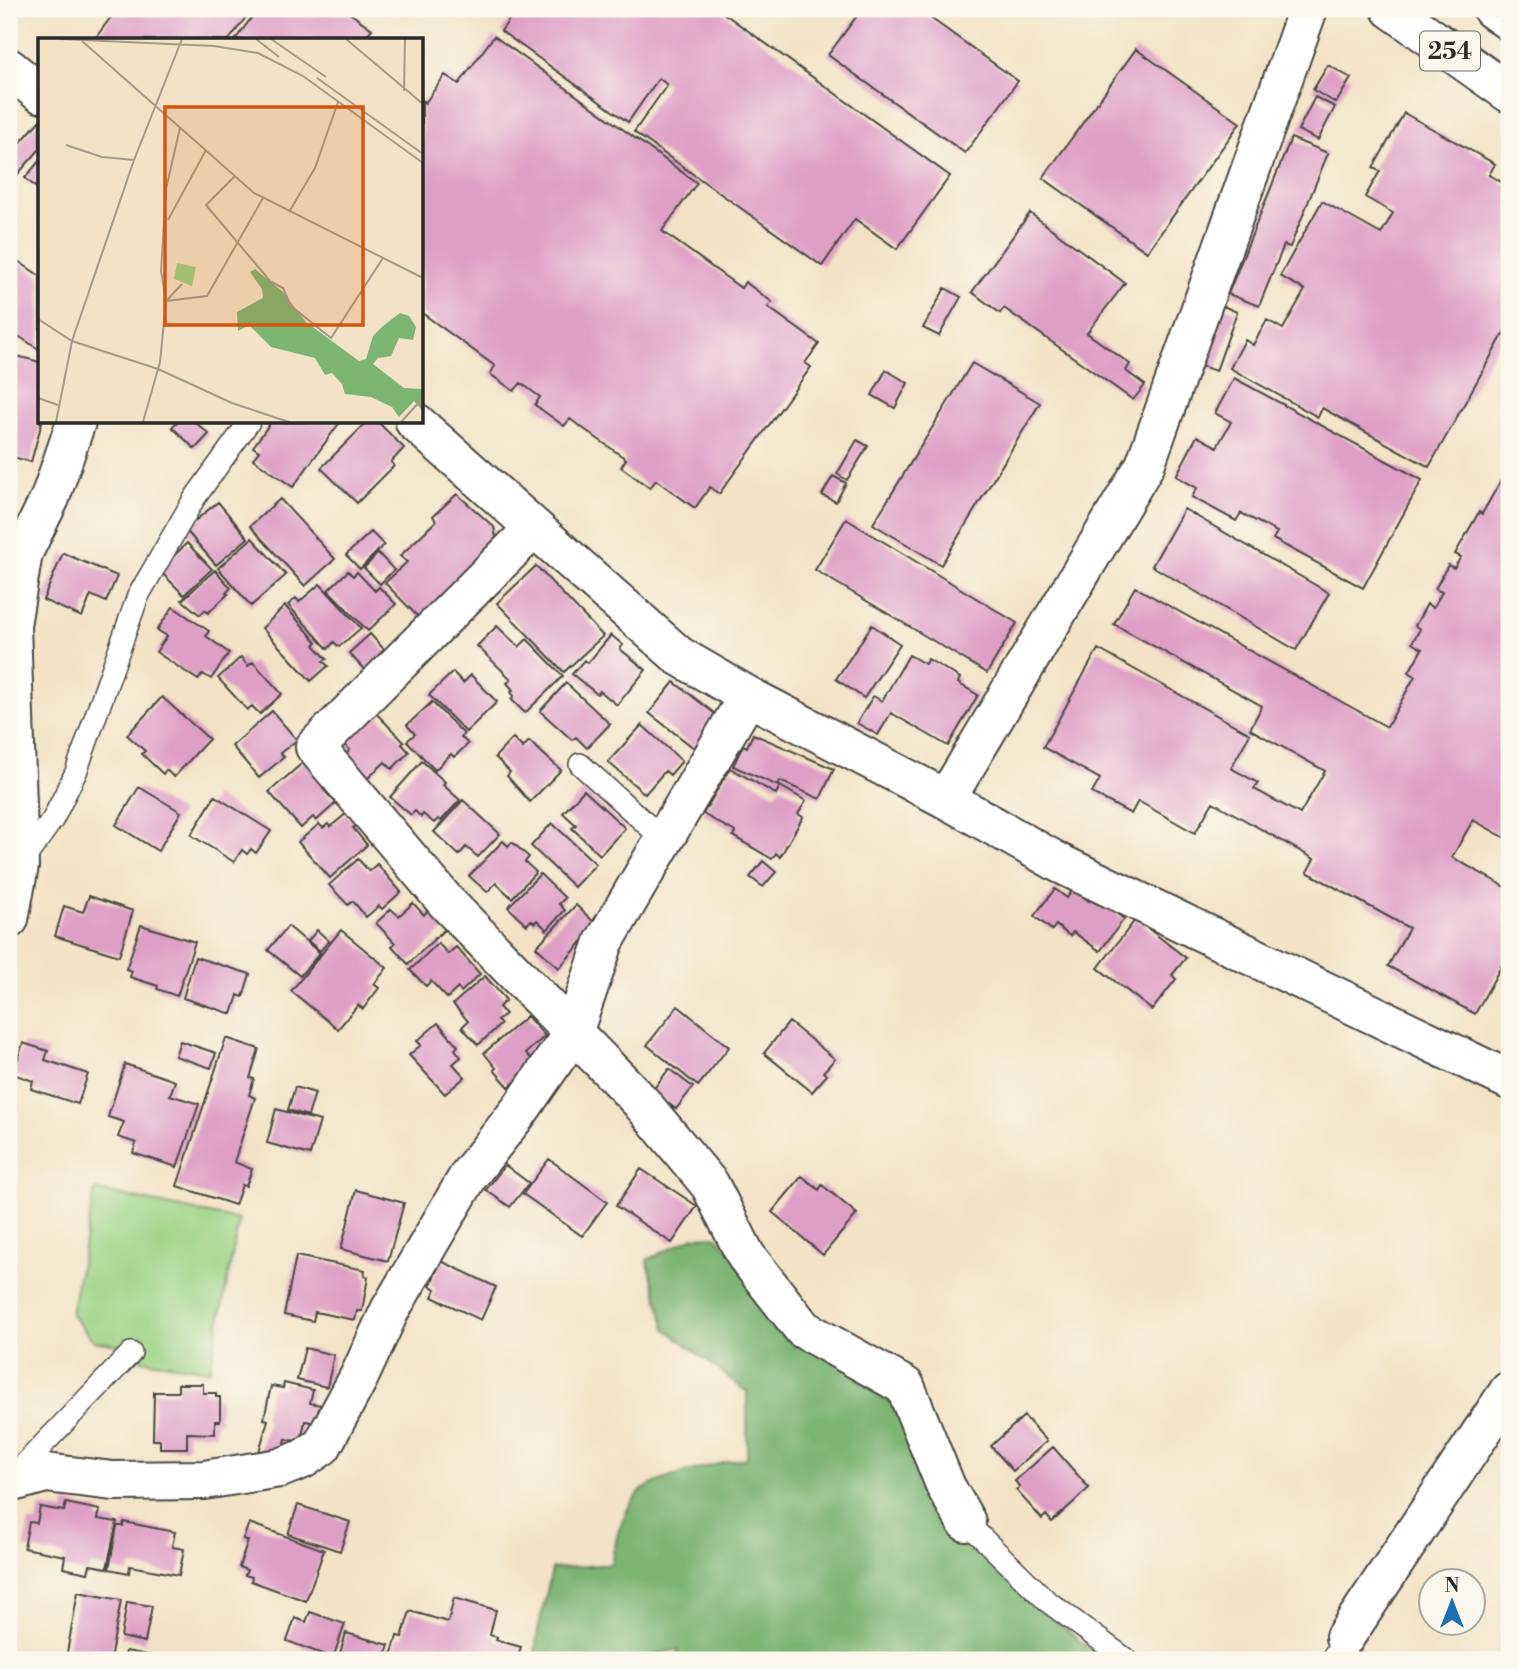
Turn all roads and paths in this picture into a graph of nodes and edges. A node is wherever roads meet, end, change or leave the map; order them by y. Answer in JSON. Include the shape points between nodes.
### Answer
{"nodes":[{"id":1,"x":1308,"y":9,"type":"edge"},
{"id":2,"x":1391,"y":9,"type":"edge"},
{"id":3,"x":1492,"y":9,"type":"edge"},
{"id":4,"x":1509,"y":21,"type":"edge"},
{"id":5,"x":9,"y":68,"type":"edge"},
{"id":6,"x":38,"y":91,"type":"edge"},
{"id":7,"x":1509,"y":93,"type":"edge"},
{"id":8,"x":75,"y":424,"type":"edge"},
{"id":9,"x":248,"y":424,"type":"edge"},
{"id":10,"x":417,"y":424,"type":"edge"},
{"id":11,"x":534,"y":528,"type":"junction"},
{"id":12,"x":748,"y":696,"type":"junction"},
{"id":13,"x":580,"y":764,"type":"dead end"},
{"id":14,"x":946,"y":799,"type":"junction"},
{"id":15,"x":664,"y":839,"type":"junction"},
{"id":16,"x":19,"y":866,"type":"junction"},
{"id":17,"x":9,"y":919,"type":"edge"},
{"id":18,"x":573,"y":1033,"type":"junction"},
{"id":19,"x":1509,"y":1080,"type":"edge"},
{"id":20,"x":131,"y":1353,"type":"dead end"},
{"id":21,"x":1509,"y":1391,"type":"edge"},
{"id":22,"x":9,"y":1481,"type":"edge"},
{"id":23,"x":966,"y":1522,"type":"joint"},
{"id":24,"x":1338,"y":1649,"type":"edge"},
{"id":25,"x":1127,"y":1660,"type":"edge"}],
"edges":[{"from":1,"to":14,"type":"main road","via":[[1145,465]]},
{"from":2,"to":7,"type":"main road","number":"254"},
{"from":3,"to":4,"type":"main road","number":"254"},
{"from":5,"to":6,"type":"main road"},
{"from":8,"to":16,"type":"main road","via":[[50,498],[23,553],[11,625]]},
{"from":9,"to":16,"type":"lane","via":[[194,499],[138,596],[76,772],[53,819]]},
{"from":10,"to":11,"type":"main road"},
{"from":11,"to":12,"type":"main road","via":[[679,656]]},
{"from":11,"to":18,"type":"main road","via":[[315,747],[446,903]]},
{"from":12,"to":14,"type":"main road"},
{"from":12,"to":15,"type":"main road"},
{"from":13,"to":15,"type":"lane"},
{"from":14,"to":19,"type":"main road","via":[[1061,864]]},
{"from":15,"to":18,"type":"main road","via":[[604,942]]},
{"from":16,"to":17,"type":"main road"},
{"from":18,"to":22,"type":"main road","via":[[454,1199],[390,1310],[322,1446],[280,1468],[204,1480],[113,1481],[46,1473]]},
{"from":18,"to":23,"type":"main road","via":[[640,1101],[710,1185],[746,1256],[803,1329],[905,1386],[946,1487]]},
{"from":20,"to":22,"type":"lane"},
{"from":21,"to":24,"type":"main road"},
{"from":23,"to":25,"type":"lane","via":[[1047,1601]]}]}
